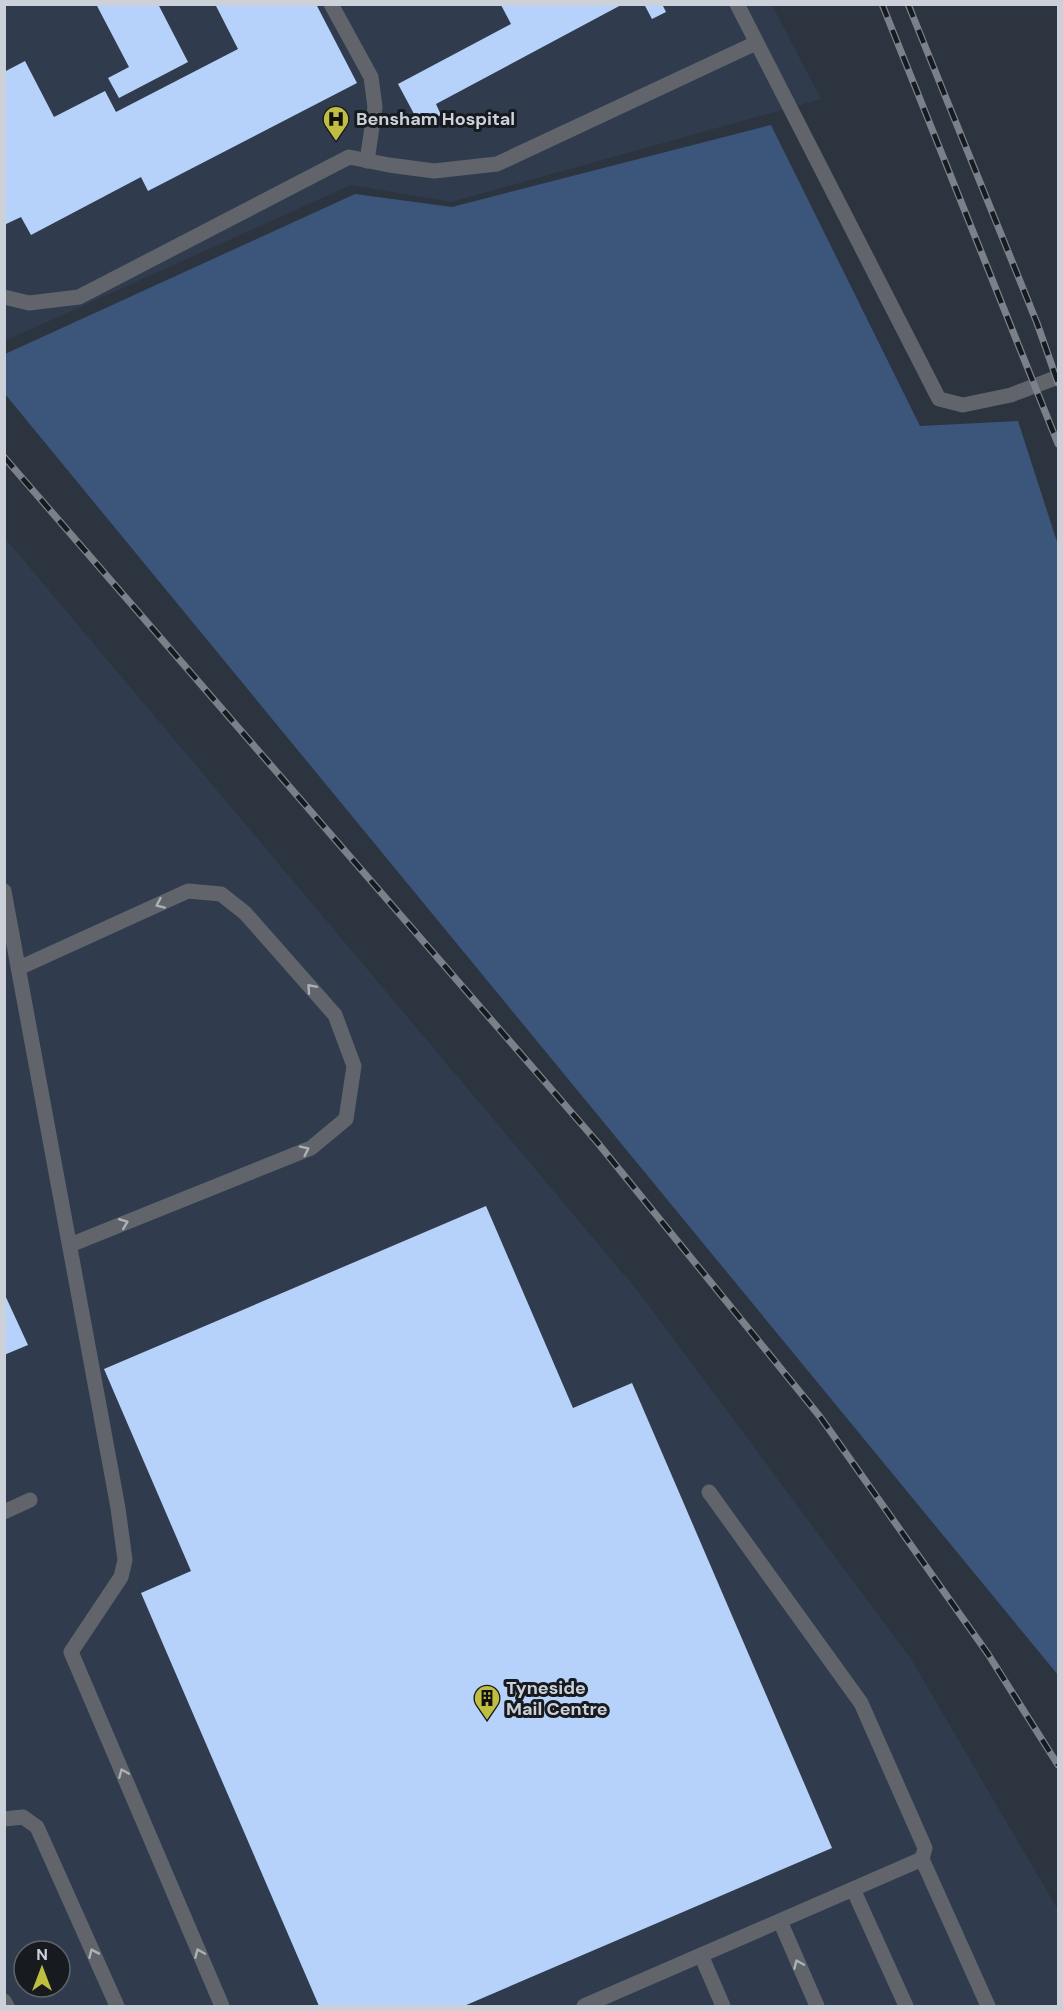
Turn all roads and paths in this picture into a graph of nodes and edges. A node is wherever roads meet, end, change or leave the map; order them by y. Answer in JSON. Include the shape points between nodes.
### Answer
{"nodes":[{"id":1,"x":332,"y":4,"type":"edge"},
{"id":2,"x":737,"y":4,"type":"edge"},
{"id":3,"x":756,"y":43,"type":"junction"},
{"id":4,"x":367,"y":161,"type":"junction"},
{"id":5,"x":4,"y":297,"type":"edge"},
{"id":6,"x":1059,"y":377,"type":"edge"},
{"id":7,"x":4,"y":891,"type":"edge"},
{"id":8,"x":19,"y":968,"type":"junction"},
{"id":9,"x":70,"y":1245,"type":"junction"},
{"id":10,"x":709,"y":1492,"type":"dead end"},
{"id":11,"x":30,"y":1500,"type":"dead end"},
{"id":12,"x":4,"y":1512,"type":"edge"},
{"id":13,"x":4,"y":1819,"type":"edge"},
{"id":14,"x":922,"y":1859,"type":"junction"},
{"id":15,"x":853,"y":1889,"type":"junction"},
{"id":16,"x":780,"y":1921,"type":"junction"},
{"id":17,"x":701,"y":1955,"type":"junction"},
{"id":18,"x":4,"y":2001,"type":"edge"},
{"id":19,"x":7,"y":2007,"type":"edge"},
{"id":20,"x":117,"y":2007,"type":"edge"},
{"id":21,"x":222,"y":2007,"type":"edge"},
{"id":22,"x":584,"y":2007,"type":"edge"},
{"id":23,"x":723,"y":2007,"type":"edge"},
{"id":24,"x":817,"y":2007,"type":"edge"},
{"id":25,"x":906,"y":2007,"type":"edge"},
{"id":26,"x":988,"y":2007,"type":"edge"}],
"edges":[{"from":1,"to":4,"type":"street","via":[[371,77],[375,107]]},
{"from":2,"to":3,"type":"street"},
{"from":3,"to":4,"type":"street","via":[[497,164],[434,171]]},
{"from":3,"to":6,"type":"street","via":[[939,399],[963,405],[1011,395]]},
{"from":4,"to":5,"type":"street","via":[[349,157],[79,297],[29,303]]},
{"from":7,"to":8,"type":"street"},
{"from":8,"to":9,"type":"street"},
{"from":9,"to":8,"type":"street","one_way":true,"via":[[311,1148],[346,1119],[354,1065],[334,1015],[245,913],[221,894],[188,891]]},
{"from":21,"to":9,"type":"street","one_way":true,"via":[[71,1652],[121,1577],[125,1560]]},
{"from":10,"to":14,"type":"street","via":[[861,1703],[925,1848]]},
{"from":11,"to":12,"type":"street"},
{"from":20,"to":13,"type":"street","one_way":true,"via":[[37,1827],[23,1817]]},
{"from":14,"to":15,"type":"street"},
{"from":14,"to":26,"type":"street"},
{"from":15,"to":16,"type":"street"},
{"from":15,"to":25,"type":"street"},
{"from":16,"to":17,"type":"street"},
{"from":24,"to":16,"type":"street","one_way":true},
{"from":17,"to":22,"type":"street"},
{"from":17,"to":23,"type":"street"},
{"from":18,"to":19,"type":"street"}]}
